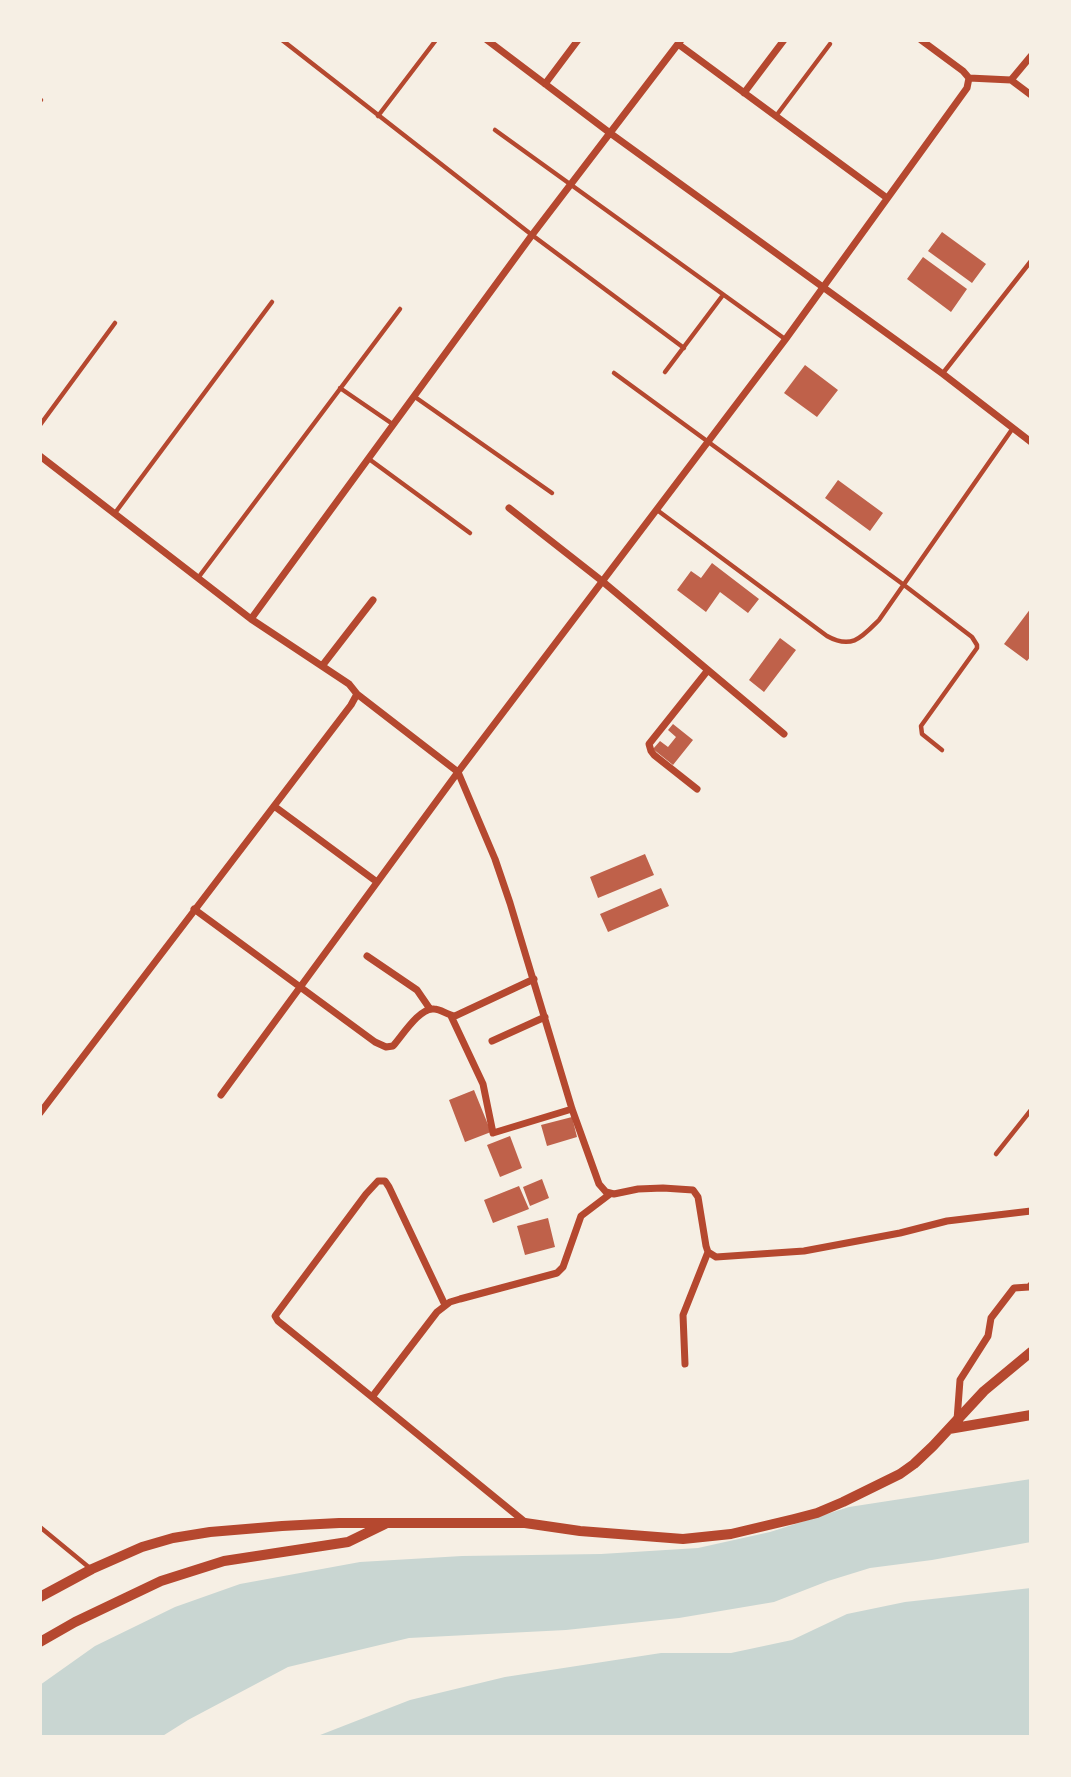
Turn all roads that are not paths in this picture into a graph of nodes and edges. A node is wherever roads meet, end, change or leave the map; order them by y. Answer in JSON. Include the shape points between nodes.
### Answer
{"nodes":[{"id":1,"x":282,"y":40,"type":"edge"},
{"id":2,"x":436,"y":40,"type":"edge"},
{"id":3,"x":487,"y":40,"type":"edge"},
{"id":4,"x":564,"y":40,"type":"edge"},
{"id":5,"x":784,"y":40,"type":"edge"},
{"id":6,"x":921,"y":40,"type":"edge"},
{"id":7,"x":680,"y":42,"type":"edge"},
{"id":8,"x":575,"y":43,"type":"edge"},
{"id":9,"x":830,"y":44,"type":"dead end"},
{"id":10,"x":1031,"y":56,"type":"edge"},
{"id":11,"x":969,"y":78,"type":"junction"},
{"id":12,"x":1010,"y":80,"type":"junction"},
{"id":13,"x":545,"y":84,"type":"junction"},
{"id":14,"x":744,"y":93,"type":"junction"},
{"id":15,"x":1031,"y":96,"type":"edge"},
{"id":16,"x":378,"y":116,"type":"junction"},
{"id":17,"x":776,"y":116,"type":"junction"},
{"id":18,"x":495,"y":130,"type":"dead end"},
{"id":19,"x":610,"y":133,"type":"junction"},
{"id":20,"x":570,"y":186,"type":"junction"},
{"id":21,"x":887,"y":198,"type":"junction"},
{"id":22,"x":532,"y":235,"type":"junction"},
{"id":23,"x":1031,"y":261,"type":"edge"},
{"id":24,"x":822,"y":287,"type":"junction"},
{"id":25,"x":723,"y":295,"type":"junction"},
{"id":26,"x":272,"y":302,"type":"dead end"},
{"id":27,"x":400,"y":309,"type":"dead end"},
{"id":28,"x":115,"y":323,"type":"dead end"},
{"id":29,"x":785,"y":340,"type":"junction"},
{"id":30,"x":684,"y":348,"type":"junction"},
{"id":31,"x":665,"y":372,"type":"dead end"},
{"id":32,"x":614,"y":373,"type":"dead end"},
{"id":33,"x":943,"y":374,"type":"junction"},
{"id":34,"x":340,"y":388,"type":"junction"},
{"id":35,"x":415,"y":397,"type":"junction"},
{"id":36,"x":40,"y":425,"type":"edge"},
{"id":37,"x":394,"y":426,"type":"junction"},
{"id":38,"x":1013,"y":428,"type":"junction"},
{"id":39,"x":708,"y":442,"type":"junction"},
{"id":40,"x":1031,"y":442,"type":"edge"},
{"id":41,"x":40,"y":456,"type":"edge"},
{"id":42,"x":369,"y":459,"type":"junction"},
{"id":43,"x":552,"y":493,"type":"dead end"},
{"id":44,"x":509,"y":508,"type":"dead end"},
{"id":45,"x":656,"y":510,"type":"junction"},
{"id":46,"x":115,"y":513,"type":"junction"},
{"id":47,"x":470,"y":533,"type":"dead end"},
{"id":48,"x":198,"y":578,"type":"junction"},
{"id":49,"x":602,"y":581,"type":"junction"},
{"id":50,"x":904,"y":585,"type":"junction"},
{"id":51,"x":373,"y":600,"type":"dead end"},
{"id":52,"x":251,"y":619,"type":"junction"},
{"id":53,"x":323,"y":666,"type":"junction"},
{"id":54,"x":708,"y":670,"type":"junction"},
{"id":55,"x":357,"y":695,"type":"junction"},
{"id":56,"x":784,"y":734,"type":"dead end"},
{"id":57,"x":942,"y":750,"type":"dead end"},
{"id":58,"x":458,"y":772,"type":"junction"},
{"id":59,"x":697,"y":789,"type":"dead end"},
{"id":60,"x":274,"y":806,"type":"junction"},
{"id":61,"x":377,"y":882,"type":"junction"},
{"id":62,"x":194,"y":909,"type":"junction"},
{"id":63,"x":368,"y":956,"type":"dead end"},
{"id":64,"x":534,"y":979,"type":"junction"},
{"id":65,"x":301,"y":986,"type":"junction"},
{"id":66,"x":430,"y":1009,"type":"junction"},
{"id":67,"x":451,"y":1016,"type":"junction"},
{"id":68,"x":545,"y":1017,"type":"junction"},
{"id":69,"x":492,"y":1041,"type":"dead end"},
{"id":70,"x":221,"y":1095,"type":"dead end"},
{"id":71,"x":572,"y":1109,"type":"junction"},
{"id":72,"x":1031,"y":1110,"type":"edge"},
{"id":73,"x":40,"y":1112,"type":"edge"},
{"id":74,"x":996,"y":1154,"type":"dead end"},
{"id":75,"x":610,"y":1194,"type":"junction"},
{"id":76,"x":1031,"y":1211,"type":"edge"},
{"id":77,"x":708,"y":1252,"type":"junction"},
{"id":78,"x":1031,"y":1285,"type":"edge"},
{"id":79,"x":445,"y":1305,"type":"junction"},
{"id":80,"x":1031,"y":1352,"type":"edge"},
{"id":81,"x":685,"y":1364,"type":"dead end"},
{"id":82,"x":372,"y":1397,"type":"junction"},
{"id":83,"x":1031,"y":1415,"type":"edge"},
{"id":84,"x":953,"y":1425,"type":"junction"},
{"id":85,"x":525,"y":1522,"type":"junction"},
{"id":86,"x":387,"y":1523,"type":"junction"},
{"id":87,"x":40,"y":1527,"type":"edge"},
{"id":88,"x":92,"y":1569,"type":"junction"},
{"id":89,"x":40,"y":1597,"type":"edge"},
{"id":90,"x":40,"y":1642,"type":"edge"}],
"edges":[{"from":1,"to":16,"type":"lane"},
{"from":2,"to":16,"type":"lane"},
{"from":3,"to":13,"type":"street"},
{"from":4,"to":8,"type":"street"},
{"from":5,"to":14,"type":"street"},
{"from":6,"to":11,"type":"street"},
{"from":7,"to":14,"type":"street"},
{"from":7,"to":19,"type":"street"},
{"from":8,"to":13,"type":"street"},
{"from":9,"to":17,"type":"lane"},
{"from":10,"to":12,"type":"street"},
{"from":11,"to":12,"type":"street"},
{"from":11,"to":21,"type":"street","via":[[967,88]]},
{"from":12,"to":15,"type":"street"},
{"from":13,"to":19,"type":"street"},
{"from":14,"to":17,"type":"street"},
{"from":16,"to":22,"type":"lane"},
{"from":17,"to":21,"type":"street"},
{"from":18,"to":20,"type":"lane"},
{"from":19,"to":20,"type":"street"},
{"from":19,"to":24,"type":"street"},
{"from":20,"to":22,"type":"street"},
{"from":20,"to":25,"type":"lane"},
{"from":21,"to":24,"type":"street"},
{"from":22,"to":30,"type":"lane"},
{"from":22,"to":35,"type":"street"},
{"from":23,"to":33,"type":"lane"},
{"from":24,"to":29,"type":"street"},
{"from":24,"to":33,"type":"street"},
{"from":25,"to":29,"type":"lane"},
{"from":25,"to":30,"type":"lane"},
{"from":26,"to":46,"type":"lane"},
{"from":27,"to":34,"type":"lane"},
{"from":28,"to":36,"type":"lane"},
{"from":29,"to":39,"type":"street"},
{"from":30,"to":31,"type":"lane"},
{"from":32,"to":39,"type":"lane"},
{"from":33,"to":38,"type":"street"},
{"from":34,"to":37,"type":"lane"},
{"from":34,"to":48,"type":"lane"},
{"from":35,"to":37,"type":"street"},
{"from":35,"to":43,"type":"lane"},
{"from":37,"to":42,"type":"street"},
{"from":38,"to":40,"type":"street"},
{"from":38,"to":50,"type":"lane"},
{"from":39,"to":45,"type":"street"},
{"from":39,"to":50,"type":"lane"},
{"from":41,"to":46,"type":"street"},
{"from":42,"to":47,"type":"lane"},
{"from":42,"to":52,"type":"street"},
{"from":44,"to":49,"type":"street"},
{"from":45,"to":49,"type":"street"},
{"from":45,"to":50,"type":"lane","via":[[836,641],[853,641],[866,633]]},
{"from":46,"to":48,"type":"street"},
{"from":48,"to":52,"type":"street"},
{"from":49,"to":54,"type":"street"},
{"from":49,"to":58,"type":"street"},
{"from":50,"to":57,"type":"lane","via":[[977,645],[920,726],[922,734]]},
{"from":51,"to":53,"type":"street"},
{"from":52,"to":53,"type":"street"},
{"from":53,"to":55,"type":"street"},
{"from":54,"to":56,"type":"street"},
{"from":54,"to":59,"type":"street","via":[[649,744],[654,755]]},
{"from":55,"to":58,"type":"street"},
{"from":55,"to":60,"type":"street"},
{"from":58,"to":61,"type":"street"},
{"from":58,"to":64,"type":"street","via":[[499,870]]},
{"from":60,"to":61,"type":"street"},
{"from":60,"to":62,"type":"street"},
{"from":61,"to":65,"type":"street"},
{"from":62,"to":65,"type":"street"},
{"from":62,"to":73,"type":"street"},
{"from":63,"to":66,"type":"street","via":[[417,990]]},
{"from":64,"to":67,"type":"street"},
{"from":64,"to":68,"type":"street"},
{"from":65,"to":66,"type":"street","via":[[386,1047],[393,1046],[417,1017]]},
{"from":65,"to":70,"type":"street"},
{"from":66,"to":67,"type":"street"},
{"from":67,"to":71,"type":"street","via":[[483,1084],[493,1133]]},
{"from":68,"to":69,"type":"street"},
{"from":68,"to":71,"type":"street"},
{"from":71,"to":75,"type":"street","via":[[599,1184]]},
{"from":72,"to":74,"type":"lane"},
{"from":75,"to":77,"type":"street","via":[[638,1189],[694,1190]]},
{"from":75,"to":79,"type":"street","via":[[580,1216],[557,1273]]},
{"from":76,"to":77,"type":"street","via":[[947,1222],[804,1251],[721,1257]]},
{"from":77,"to":81,"type":"street","via":[[683,1315]]},
{"from":78,"to":84,"type":"street","via":[[1014,1288],[991,1318],[988,1336],[960,1380]]},
{"from":79,"to":82,"type":"street"},
{"from":79,"to":82,"type":"street","via":[[389,1187],[378,1181],[275,1316]]},
{"from":80,"to":84,"type":"street","via":[[984,1391]]},
{"from":82,"to":85,"type":"street"},
{"from":83,"to":84,"type":"street"},
{"from":84,"to":85,"type":"street","via":[[914,1464],[862,1493],[817,1513],[731,1534],[683,1539]]},
{"from":85,"to":86,"type":"street"},
{"from":86,"to":88,"type":"street","via":[[210,1532],[142,1547]]},
{"from":86,"to":90,"type":"street","via":[[348,1542],[224,1561],[161,1581]]},
{"from":87,"to":88,"type":"lane"},
{"from":88,"to":89,"type":"street"}]}
